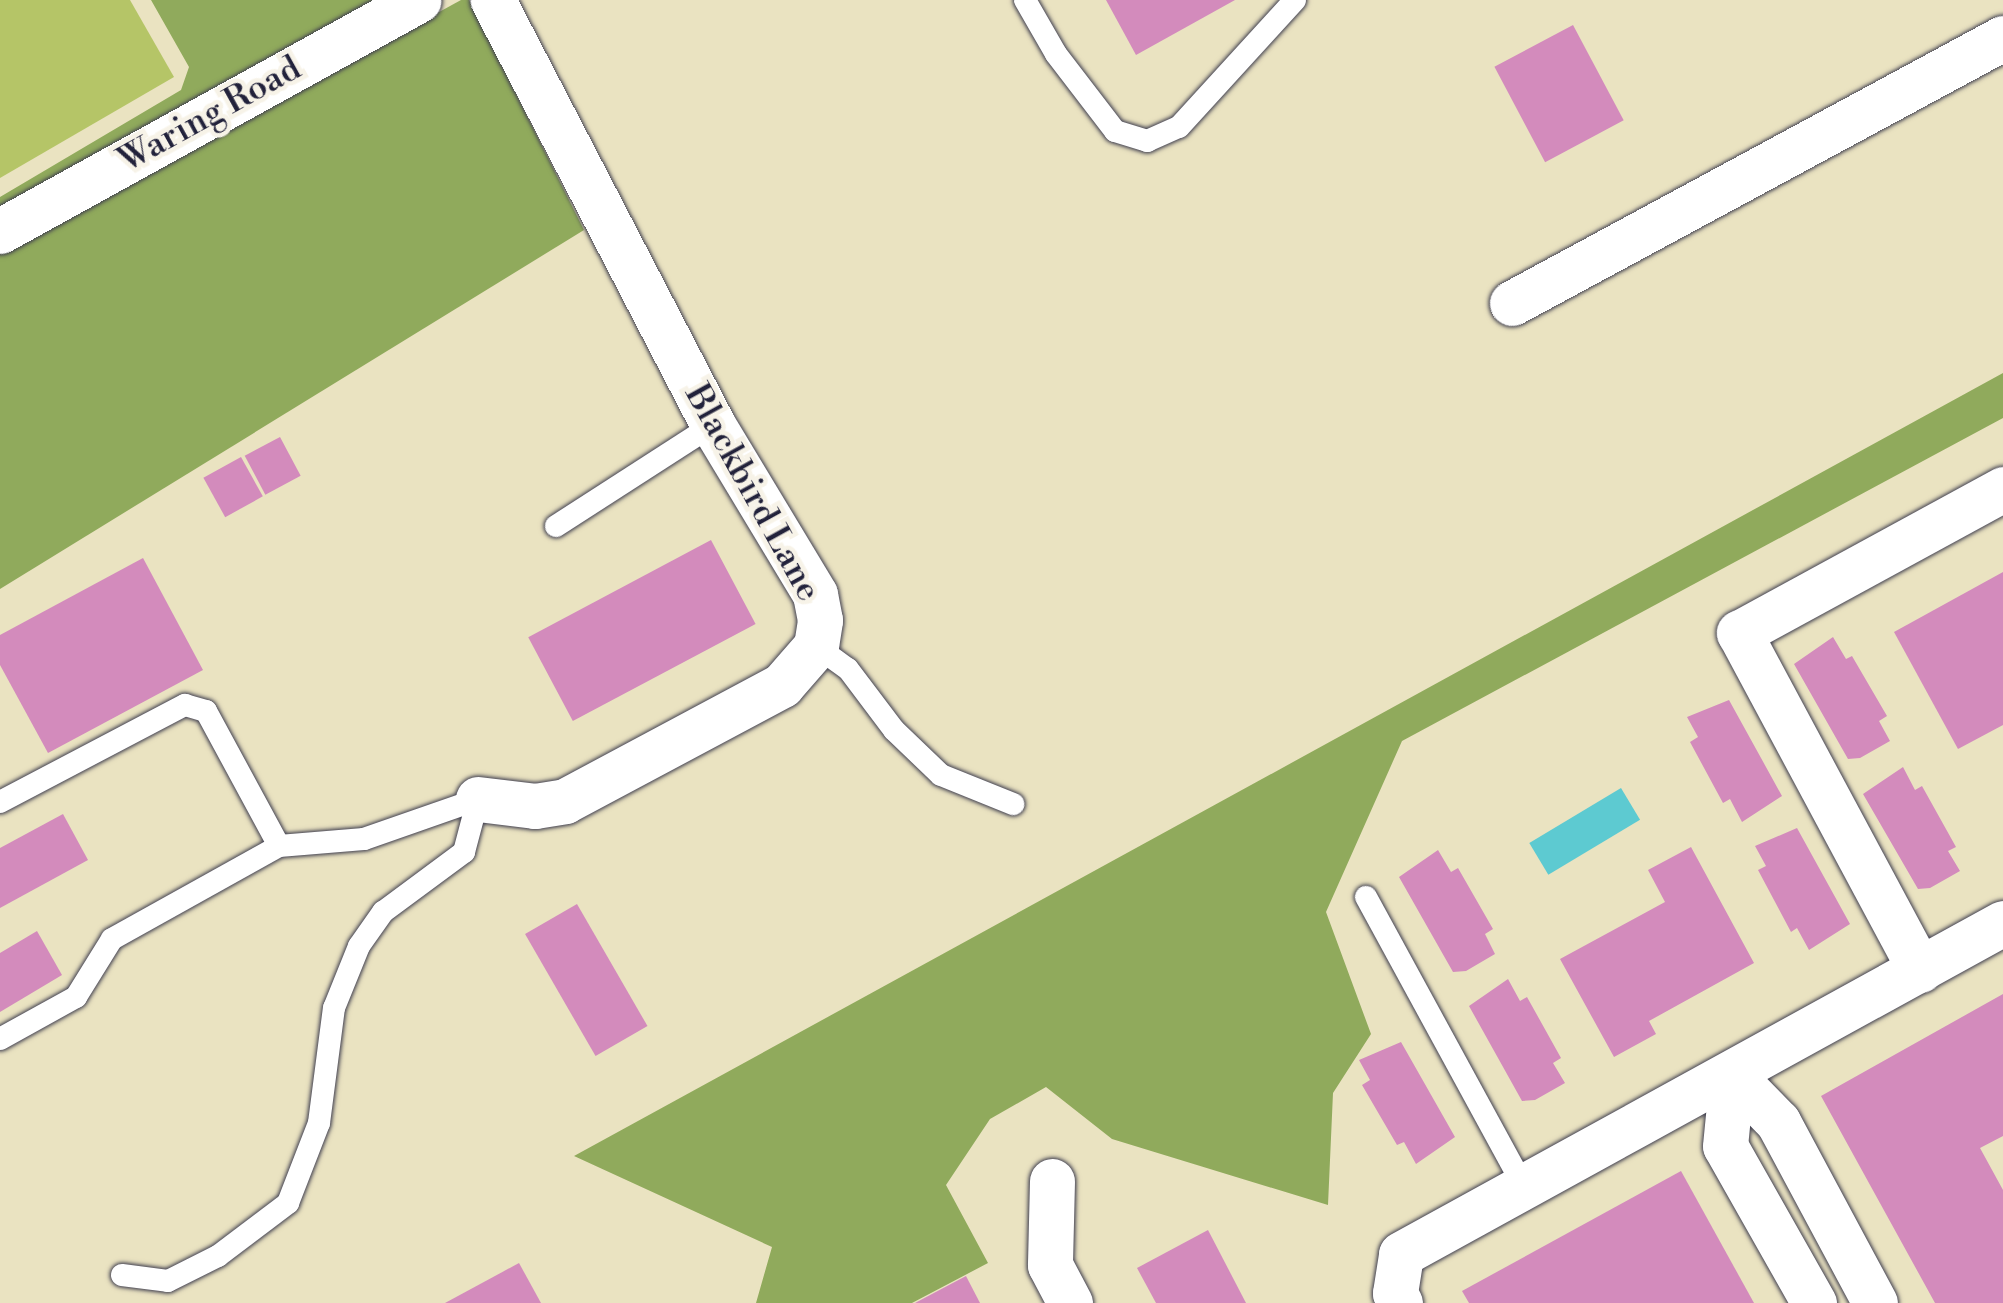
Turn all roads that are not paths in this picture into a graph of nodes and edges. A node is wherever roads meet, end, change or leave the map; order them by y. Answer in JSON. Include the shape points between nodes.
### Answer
{"nodes":[{"id":1,"x":419,"y":0,"type":"edge"},
{"id":2,"x":493,"y":0,"type":"edge"},
{"id":3,"x":1024,"y":0,"type":"edge"},
{"id":4,"x":1295,"y":0,"type":"edge"},
{"id":5,"x":2003,"y":38,"type":"edge"},
{"id":6,"x":0,"y":231,"type":"edge"},
{"id":7,"x":1512,"y":303,"type":"dead end"},
{"id":8,"x":713,"y":425,"type":"junction"},
{"id":9,"x":2003,"y":489,"type":"edge"},
{"id":10,"x":556,"y":526,"type":"dead end"},
{"id":11,"x":816,"y":646,"type":"junction"},
{"id":12,"x":478,"y":799,"type":"junction"},
{"id":13,"x":0,"y":802,"type":"edge"},
{"id":14,"x":1014,"y":804,"type":"dead end"},
{"id":15,"x":280,"y":846,"type":"junction"},
{"id":16,"x":1366,"y":897,"type":"dead end"},
{"id":17,"x":2003,"y":923,"type":"edge"},
{"id":18,"x":1920,"y":970,"type":"junction"},
{"id":19,"x":0,"y":1039,"type":"edge"},
{"id":20,"x":1732,"y":1075,"type":"junction"},
{"id":21,"x":1052,"y":1181,"type":"dead end"},
{"id":22,"x":1524,"y":1187,"type":"junction"},
{"id":23,"x":122,"y":1274,"type":"dead end"},
{"id":24,"x":1070,"y":1303,"type":"edge"},
{"id":25,"x":1400,"y":1303,"type":"edge"},
{"id":26,"x":1814,"y":1303,"type":"edge"},
{"id":27,"x":1875,"y":1303,"type":"edge"}],
"edges":[{"from":1,"to":6,"type":"street","name":"Waring Road"},
{"from":2,"to":8,"type":"street","name":"Blackbird Lane"},
{"from":3,"to":4,"type":"lane","via":[[1115,131],[1148,141],[1179,127]]},
{"from":5,"to":7,"type":"street"},
{"from":8,"to":10,"type":"lane"},
{"from":8,"to":11,"type":"street","name":"Blackbird Lane","via":[[815,594]]},
{"from":9,"to":18,"type":"street","via":[[1739,633]]},
{"from":11,"to":12,"type":"street","name":"Blackbird Lane","via":[[782,685],[565,800],[535,806]]},
{"from":11,"to":14,"type":"lane","via":[[859,680],[894,730],[941,775]]},
{"from":12,"to":15,"type":"lane","via":[[364,838]]},
{"from":12,"to":23,"type":"lane","via":[[464,852],[383,912],[359,946],[334,1008],[319,1123],[288,1203],[218,1256],[168,1281]]},
{"from":13,"to":15,"type":"lane","via":[[184,705],[206,710]]},
{"from":15,"to":19,"type":"lane","via":[[112,938],[76,997]]},
{"from":16,"to":22,"type":"lane"},
{"from":17,"to":18,"type":"street"},
{"from":18,"to":20,"type":"street"},
{"from":20,"to":22,"type":"street"},
{"from":20,"to":26,"type":"street","via":[[1725,1146]]},
{"from":20,"to":27,"type":"street","via":[[1778,1122]]},
{"from":21,"to":24,"type":"street","via":[[1050,1265]]},
{"from":22,"to":25,"type":"street","via":[[1401,1254],[1395,1294]]}]}
